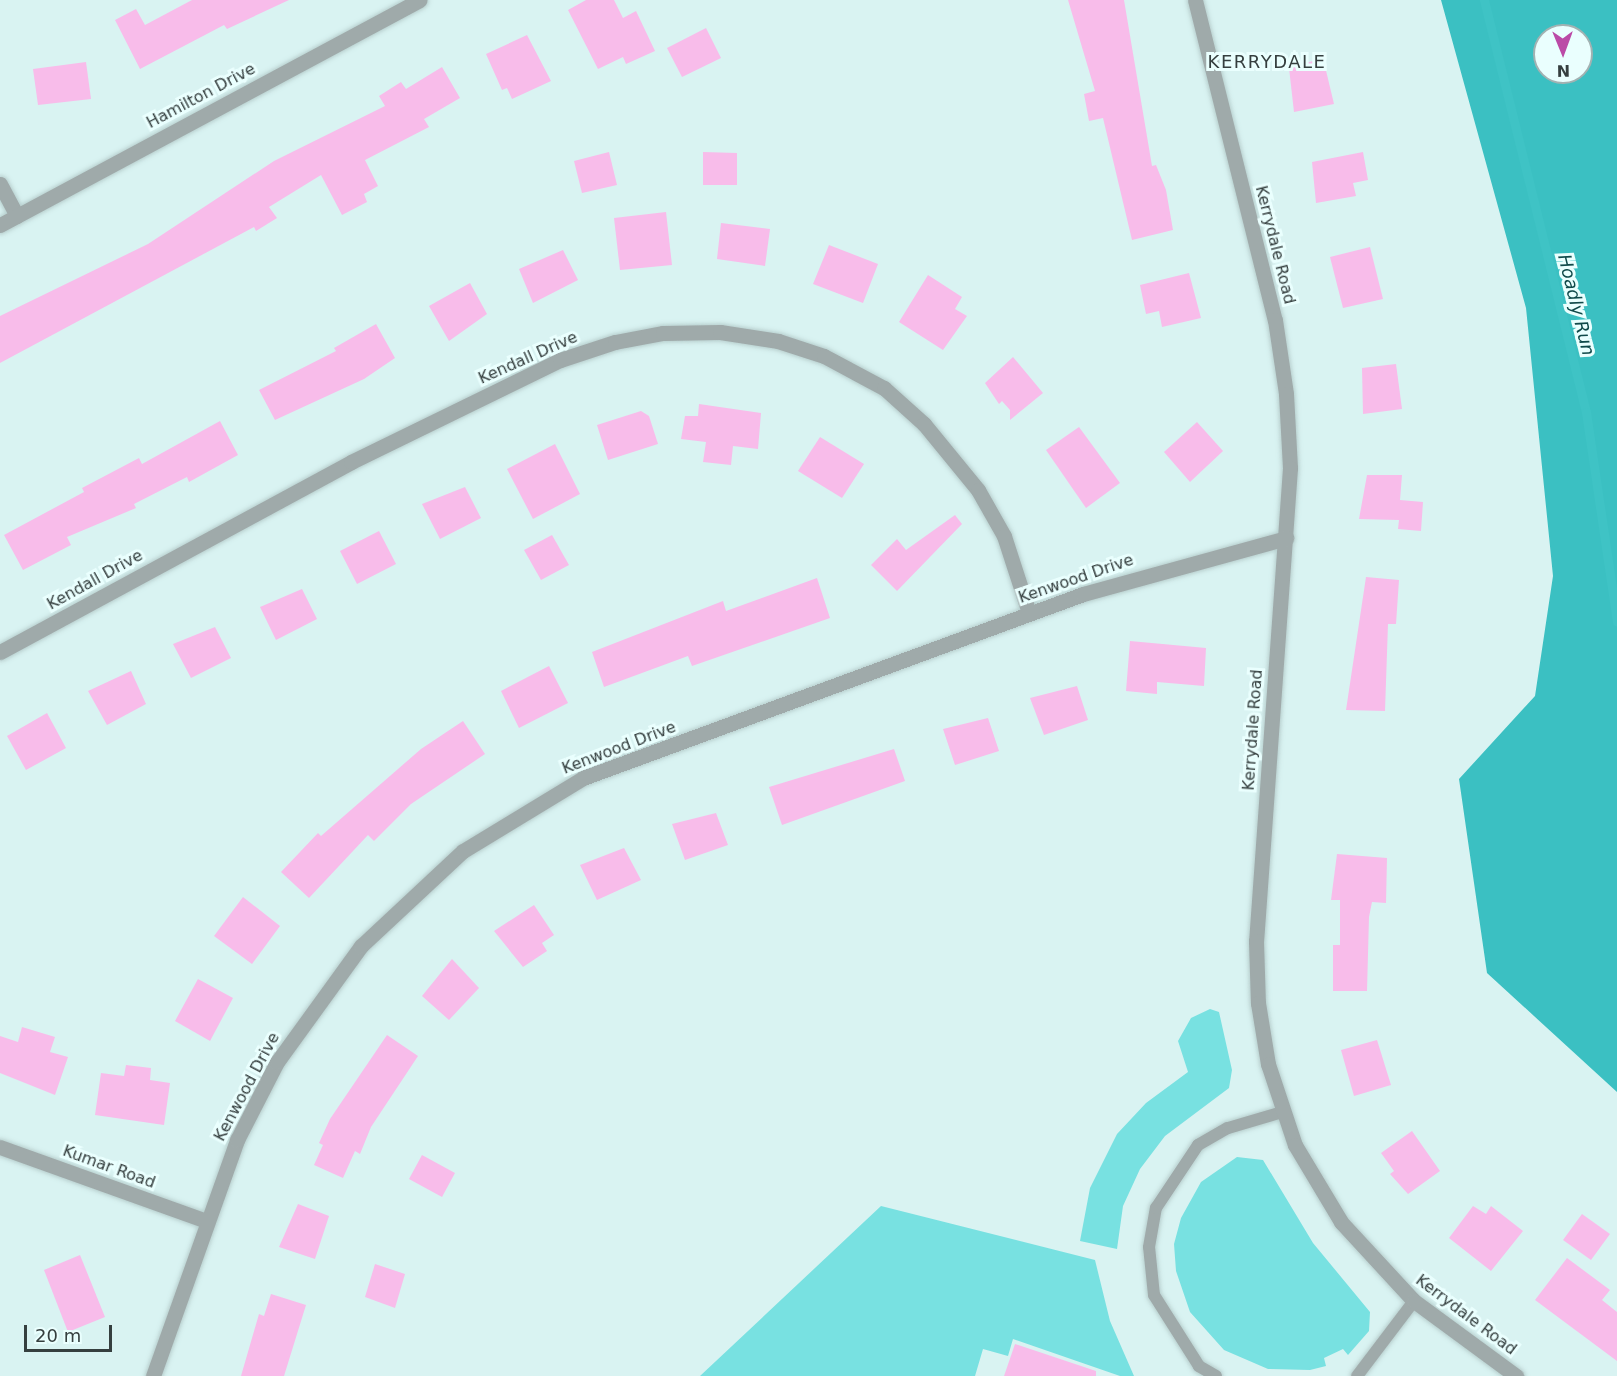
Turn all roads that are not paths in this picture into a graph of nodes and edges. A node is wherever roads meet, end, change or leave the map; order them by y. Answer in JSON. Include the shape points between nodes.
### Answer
{"nodes":[{"id":1,"x":420,"y":0,"type":"edge"},
{"id":2,"x":1196,"y":0,"type":"edge"},
{"id":3,"x":0,"y":184,"type":"edge"},
{"id":4,"x":17,"y":216,"type":"junction"},
{"id":5,"x":0,"y":225,"type":"edge"},
{"id":6,"x":1286,"y":538,"type":"junction"},
{"id":7,"x":1029,"y":613,"type":"junction"},
{"id":8,"x":0,"y":652,"type":"edge"},
{"id":9,"x":1282,"y":1112,"type":"junction"},
{"id":10,"x":0,"y":1147,"type":"edge"},
{"id":11,"x":207,"y":1221,"type":"junction"},
{"id":12,"x":1414,"y":1301,"type":"junction"},
{"id":13,"x":153,"y":1376,"type":"edge"},
{"id":14,"x":1216,"y":1376,"type":"edge"},
{"id":15,"x":1357,"y":1376,"type":"edge"},
{"id":16,"x":1516,"y":1376,"type":"edge"}],
"edges":[{"from":1,"to":4,"type":"street","name":"Hamilton Drive"},
{"from":2,"to":6,"type":"street","name":"Kerrydale Road","via":[[1275,320],[1289,457]]},
{"from":3,"to":4,"type":"street"},
{"from":4,"to":5,"type":"street","name":"Hamilton Drive"},
{"from":6,"to":7,"type":"street","name":"Kenwood Drive","via":[[1195,560]]},
{"from":6,"to":9,"type":"street","name":"Kerrydale Road","via":[[1256,941],[1258,1003]]},
{"from":7,"to":8,"type":"street","name":"Kendall Drive","via":[[1004,536],[978,490],[924,424],[884,388],[824,356],[778,341],[720,332],[663,333],[615,342],[539,370],[351,462]]},
{"from":7,"to":11,"type":"street","name":"Kenwood Drive","via":[[931,653],[583,778],[463,851],[369,938],[317,1001],[277,1062],[237,1140]]},
{"from":9,"to":12,"type":"street","name":"Kerrydale Road","via":[[1316,1185],[1341,1222]]},
{"from":9,"to":14,"type":"lane","via":[[1228,1128],[1198,1145],[1156,1208],[1149,1246],[1154,1295],[1199,1366]]},
{"from":10,"to":11,"type":"street","name":"Kumar Road"},
{"from":11,"to":13,"type":"street","name":"Kenwood Drive"},
{"from":12,"to":15,"type":"lane"},
{"from":12,"to":16,"type":"street","name":"Kerrydale Road"}]}
